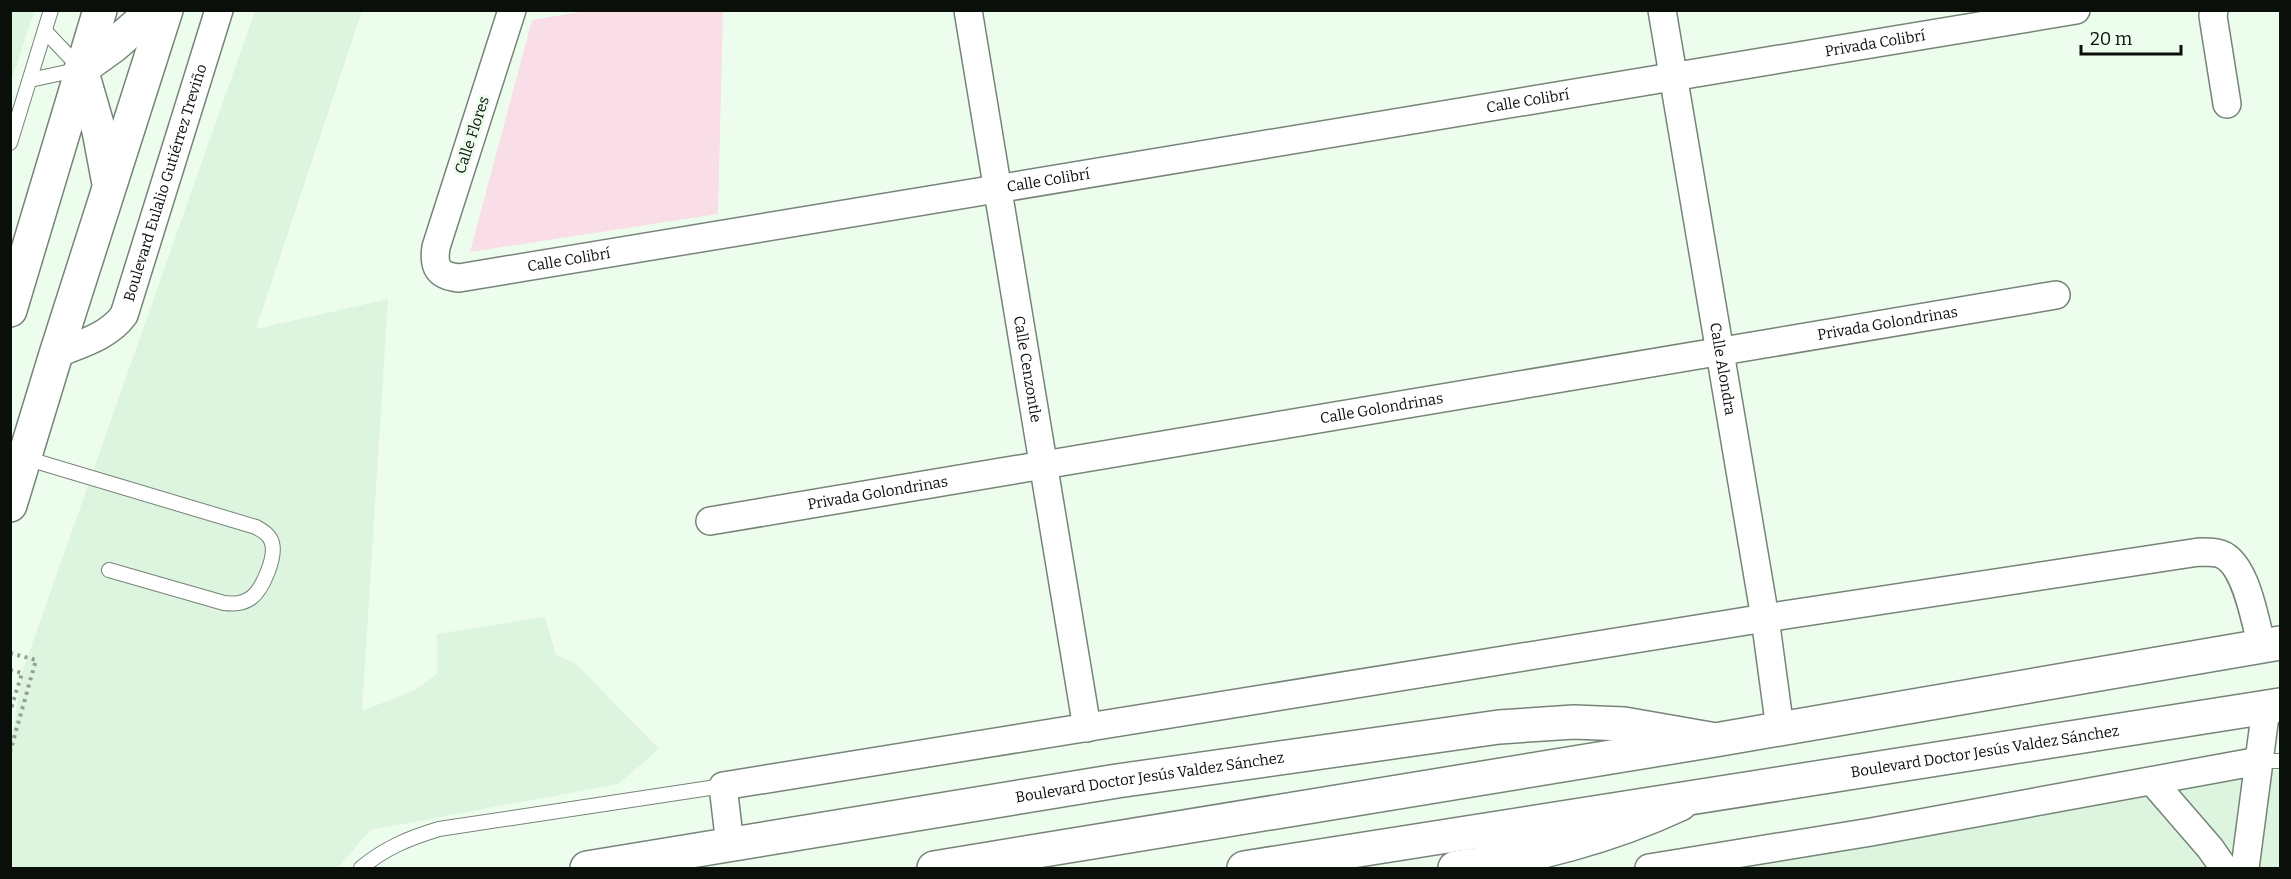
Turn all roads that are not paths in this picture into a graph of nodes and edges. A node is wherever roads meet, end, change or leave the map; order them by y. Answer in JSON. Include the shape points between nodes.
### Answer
{"nodes":[{"id":1,"x":51,"y":10,"type":"edge"},
{"id":2,"x":100,"y":10,"type":"edge"},
{"id":3,"x":154,"y":10,"type":"edge"},
{"id":4,"x":166,"y":10,"type":"edge"},
{"id":5,"x":219,"y":10,"type":"edge"},
{"id":6,"x":512,"y":10,"type":"edge"},
{"id":7,"x":968,"y":10,"type":"edge"},
{"id":8,"x":1662,"y":10,"type":"edge"},
{"id":9,"x":2076,"y":10,"type":"edge"},
{"id":10,"x":2214,"y":10,"type":"edge"},
{"id":11,"x":45,"y":31,"type":"junction"},
{"id":12,"x":81,"y":69,"type":"junction"},
{"id":13,"x":1674,"y":79,"type":"junction"},
{"id":14,"x":30,"y":80,"type":"junction"},
{"id":15,"x":2227,"y":104,"type":"dead end"},
{"id":16,"x":10,"y":143,"type":"edge"},
{"id":17,"x":110,"y":188,"type":"junction"},
{"id":18,"x":998,"y":189,"type":"junction"},
{"id":19,"x":434,"y":259,"type":"joint"},
{"id":20,"x":2056,"y":295,"type":"dead end"},
{"id":21,"x":10,"y":310,"type":"edge"},
{"id":22,"x":1719,"y":350,"type":"junction"},
{"id":23,"x":56,"y":354,"type":"junction"},
{"id":24,"x":25,"y":458,"type":"junction"},
{"id":25,"x":1043,"y":464,"type":"junction"},
{"id":26,"x":10,"y":505,"type":"edge"},
{"id":27,"x":710,"y":521,"type":"dead end"},
{"id":28,"x":109,"y":570,"type":"dead end"},
{"id":29,"x":1765,"y":618,"type":"junction"},
{"id":30,"x":2271,"y":645,"type":"edge"},
{"id":31,"x":2273,"y":706,"type":"edge"},
{"id":32,"x":1087,"y":728,"type":"junction"},
{"id":33,"x":1780,"y":729,"type":"junction"},
{"id":34,"x":1715,"y":740,"type":"junction"},
{"id":35,"x":2270,"y":761,"type":"edge"},
{"id":36,"x":2152,"y":781,"type":"junction"},
{"id":37,"x":723,"y":786,"type":"junction"},
{"id":38,"x":1690,"y":799,"type":"junction"},
{"id":39,"x":730,"y":845,"type":"junction"},
{"id":40,"x":362,"y":868,"type":"edge"},
{"id":41,"x":587,"y":868,"type":"edge"},
{"id":42,"x":934,"y":868,"type":"edge"},
{"id":43,"x":1244,"y":868,"type":"edge"},
{"id":44,"x":1455,"y":868,"type":"edge"},
{"id":45,"x":1649,"y":868,"type":"edge"},
{"id":46,"x":2224,"y":868,"type":"edge"},
{"id":47,"x":2245,"y":868,"type":"edge"}],
"edges":[{"from":1,"to":11,"type":"lane"},
{"from":2,"to":12,"type":"main road"},
{"from":3,"to":12,"type":"main road"},
{"from":4,"to":17,"type":"main road"},
{"from":5,"to":23,"type":"street","name":"Boulevard Eulalio Gutiérrez Treviño","via":[[124,315],[104,334]]},
{"from":6,"to":19,"type":"street","name":"Calle Flores"},
{"from":7,"to":18,"type":"street","name":"Calle Cenzontle"},
{"from":8,"to":13,"type":"street","name":"Calle Alondra"},
{"from":9,"to":13,"type":"street","name":"Privada Colibrí"},
{"from":10,"to":15,"type":"street"},
{"from":11,"to":12,"type":"lane"},
{"from":11,"to":14,"type":"lane"},
{"from":12,"to":14,"type":"lane"},
{"from":12,"to":17,"type":"main road"},
{"from":12,"to":21,"type":"main road"},
{"from":13,"to":18,"type":"street","name":"Calle Colibrí"},
{"from":13,"to":22,"type":"street","name":"Calle Alondra"},
{"from":14,"to":16,"type":"lane"},
{"from":17,"to":23,"type":"main road"},
{"from":18,"to":19,"type":"street","name":"Calle Colibrí","via":[[459,278],[445,277]]},
{"from":18,"to":25,"type":"street","name":"Calle Cenzontle"},
{"from":20,"to":22,"type":"street","name":"Privada Golondrinas"},
{"from":22,"to":25,"type":"street","name":"Calle Golondrinas"},
{"from":22,"to":29,"type":"street","name":"Calle Alondra"},
{"from":23,"to":24,"type":"main road"},
{"from":24,"to":26,"type":"main road"},
{"from":24,"to":28,"type":"lane","via":[[256,527],[272,541],[273,552],[259,590],[239,604]]},
{"from":25,"to":27,"type":"street","name":"Privada Golondrinas"},
{"from":25,"to":32,"type":"street","name":"Calle Cenzontle"},
{"from":29,"to":30,"type":"street","via":[[2199,552],[2219,553],[2234,563],[2242,576]]},
{"from":29,"to":32,"type":"street"},
{"from":29,"to":33,"type":"street","name":"Calle Alondra"},
{"from":30,"to":33,"type":"main road","name":"Boulevard Doctor Jesús Valdez Sánchez"},
{"from":31,"to":35,"type":"street"},
{"from":31,"to":38,"type":"main road","name":"Boulevard Doctor Jesús Valdez Sánchez"},
{"from":32,"to":37,"type":"street"},
{"from":33,"to":34,"type":"main road","name":"Boulevard Doctor Jesús Valdez Sánchez"},
{"from":34,"to":39,"type":"main road","name":"Boulevard Doctor Jesús Valdez Sánchez","via":[[1624,724],[1575,722],[1499,727],[1117,781]]},
{"from":34,"to":42,"type":"main road","name":"Boulevard Doctor Jesús Valdez Sánchez"},
{"from":35,"to":36,"type":"street"},
{"from":35,"to":47,"type":"street"},
{"from":36,"to":45,"type":"street"},
{"from":36,"to":46,"type":"street"},
{"from":37,"to":39,"type":"street"},
{"from":37,"to":40,"type":"lane","via":[[439,829],[402,841]]},
{"from":38,"to":43,"type":"main road","name":"Boulevard Doctor Jesús Valdez Sánchez"},
{"from":38,"to":44,"type":"main road","name":"Boulevard Doctor Jesús Valdez Sánchez","via":[[1643,821],[1560,849]]},
{"from":39,"to":41,"type":"main road","name":"Boulevard Doctor Jesús Valdez Sánchez"}]}
